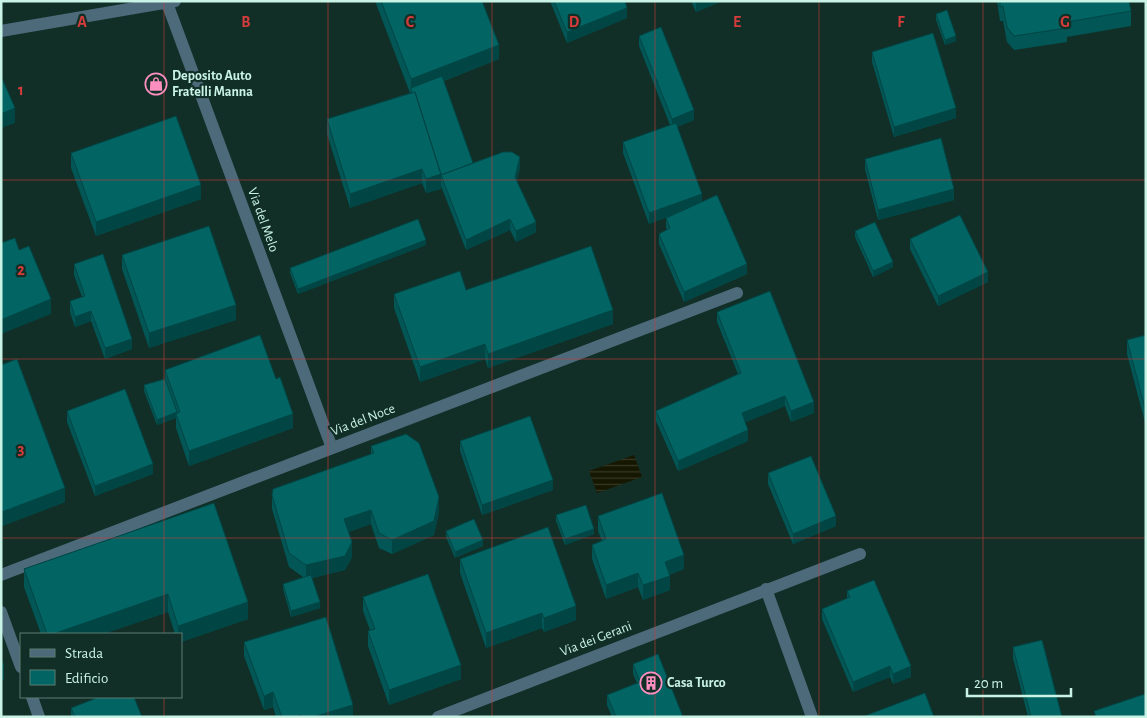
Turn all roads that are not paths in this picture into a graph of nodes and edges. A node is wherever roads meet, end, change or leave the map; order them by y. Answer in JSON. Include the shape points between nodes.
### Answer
{"nodes":[{"id":1,"x":171,"y":2,"type":"edge"},
{"id":2,"x":1,"y":31,"type":"edge"},
{"id":3,"x":736,"y":293,"type":"dead end"},
{"id":4,"x":332,"y":448,"type":"junction"},
{"id":5,"x":860,"y":554,"type":"dead end"},
{"id":6,"x":1,"y":575,"type":"edge"},
{"id":7,"x":766,"y":590,"type":"junction"},
{"id":8,"x":1,"y":612,"type":"edge"},
{"id":9,"x":20,"y":664,"type":"edge"},
{"id":10,"x":32,"y":698,"type":"edge"},
{"id":11,"x":40,"y":717,"type":"edge"},
{"id":12,"x":438,"y":717,"type":"edge"},
{"id":13,"x":812,"y":717,"type":"edge"}],
"edges":[{"from":1,"to":2,"type":"street"},
{"from":1,"to":4,"type":"street","name":"Via del Melo"},
{"from":3,"to":4,"type":"street","name":"Via del Noce"},
{"from":4,"to":6,"type":"street","name":"Via del Noce"},
{"from":5,"to":7,"type":"street","name":"Via dei Gerani"},
{"from":7,"to":12,"type":"street","name":"Via dei Gerani"},
{"from":7,"to":13,"type":"street"},
{"from":8,"to":9,"type":"street"},
{"from":10,"to":11,"type":"street"}]}
